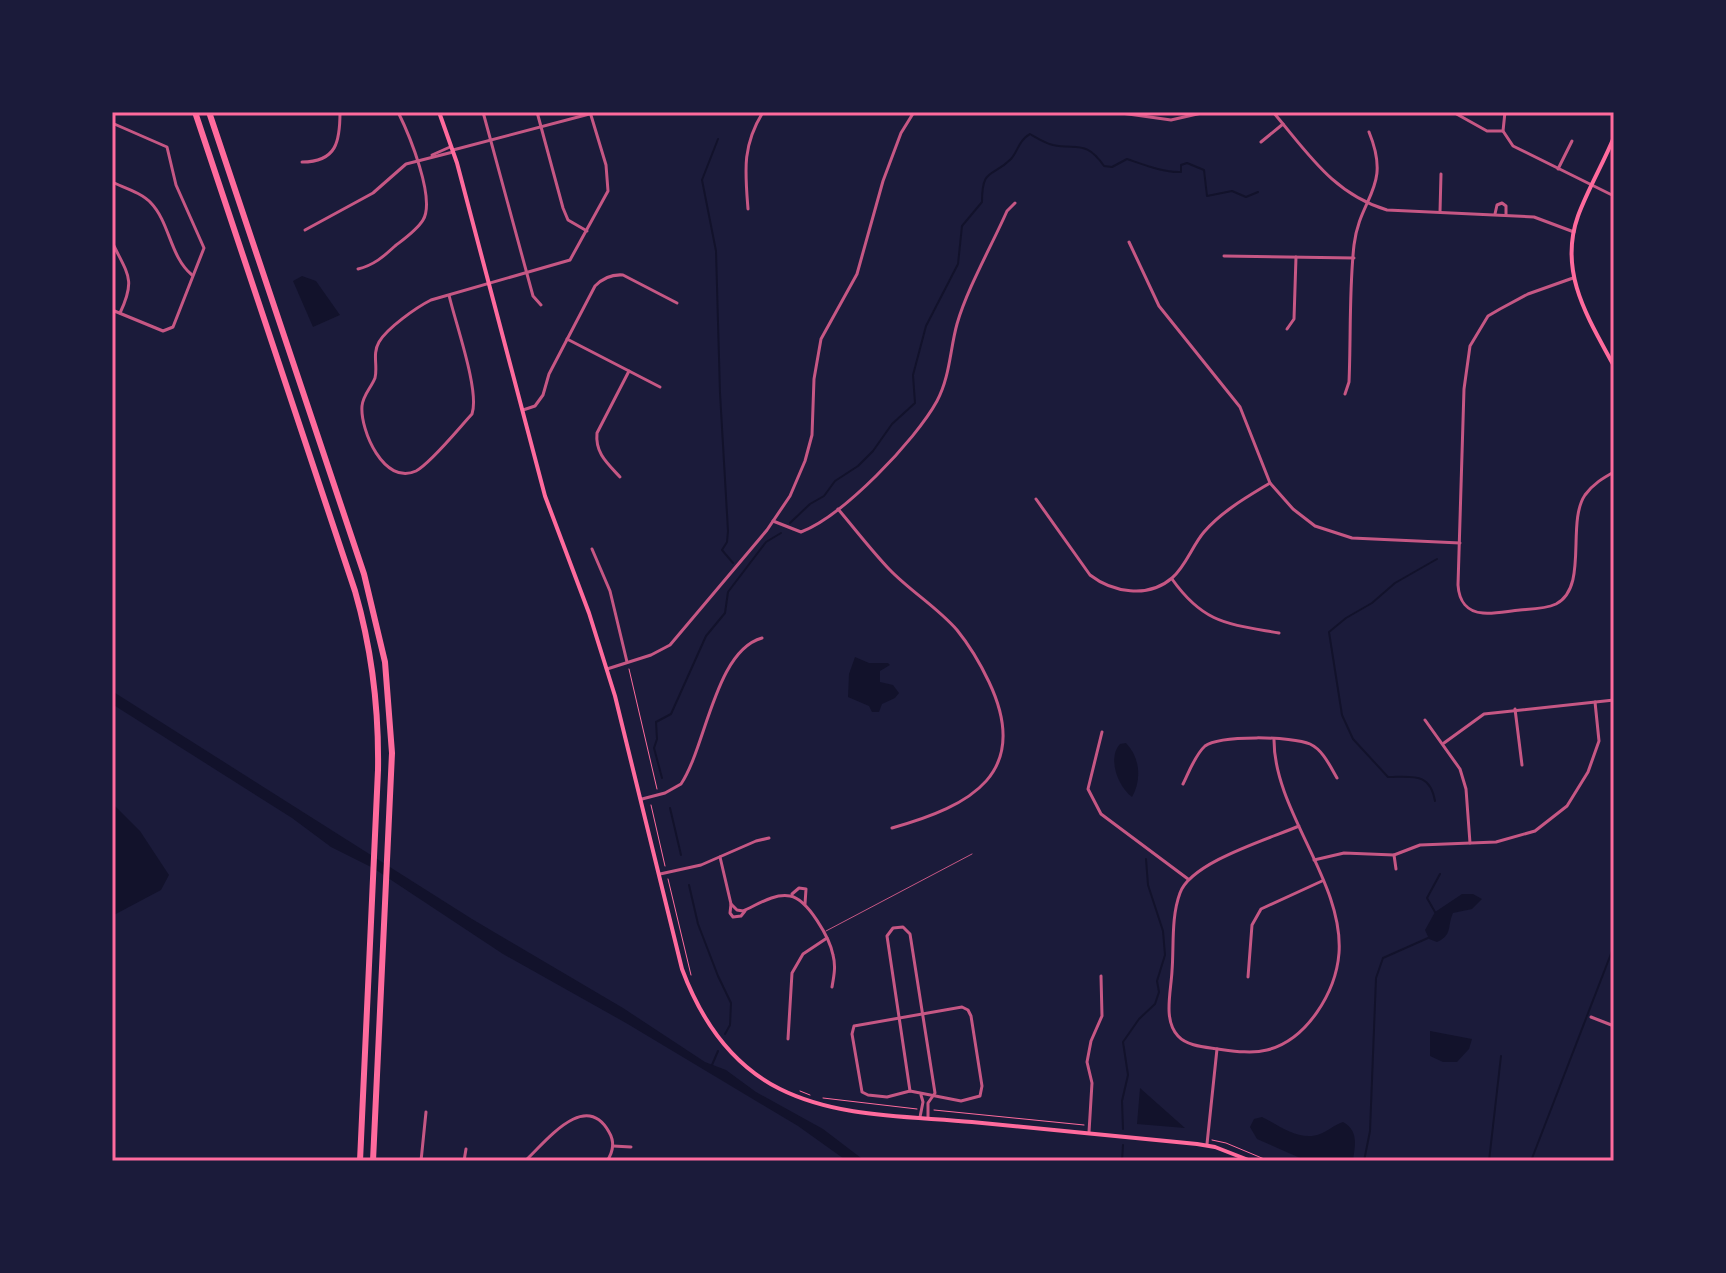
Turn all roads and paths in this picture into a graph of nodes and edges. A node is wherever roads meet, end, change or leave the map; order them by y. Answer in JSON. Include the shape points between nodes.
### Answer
{"nodes":[{"id":1,"x":195,"y":112,"type":"edge"},
{"id":2,"x":209,"y":112,"type":"edge"},
{"id":3,"x":340,"y":112,"type":"edge"},
{"id":4,"x":398,"y":112,"type":"edge"},
{"id":5,"x":439,"y":112,"type":"edge"},
{"id":6,"x":483,"y":112,"type":"edge"},
{"id":7,"x":537,"y":112,"type":"edge"},
{"id":8,"x":597,"y":112,"type":"edge"},
{"id":9,"x":763,"y":112,"type":"edge"},
{"id":10,"x":914,"y":112,"type":"edge"},
{"id":11,"x":1114,"y":112,"type":"edge"},
{"id":12,"x":1206,"y":112,"type":"edge"},
{"id":13,"x":1273,"y":112,"type":"edge"},
{"id":14,"x":1453,"y":112,"type":"edge"},
{"id":15,"x":1505,"y":112,"type":"edge"},
{"id":16,"x":591,"y":113,"type":"edge"},
{"id":17,"x":112,"y":123,"type":"edge"},
{"id":18,"x":1283,"y":124,"type":"junction"},
{"id":19,"x":542,"y":127,"type":"junction"},
{"id":20,"x":1503,"y":131,"type":"junction"},
{"id":21,"x":1369,"y":132,"type":"dead end"},
{"id":22,"x":1614,"y":137,"type":"edge"},
{"id":23,"x":492,"y":139,"type":"junction"},
{"id":24,"x":1572,"y":141,"type":"dead end"},
{"id":25,"x":1261,"y":142,"type":"dead end"},
{"id":26,"x":453,"y":150,"type":"junction"},
{"id":27,"x":416,"y":160,"type":"junction"},
{"id":28,"x":302,"y":162,"type":"dead end"},
{"id":29,"x":1558,"y":169,"type":"junction"},
{"id":30,"x":1441,"y":174,"type":"dead end"},
{"id":31,"x":112,"y":182,"type":"edge"},
{"id":32,"x":1592,"y":186,"type":"junction"},
{"id":33,"x":1614,"y":196,"type":"edge"},
{"id":34,"x":1015,"y":203,"type":"dead end"},
{"id":35,"x":1367,"y":204,"type":"junction"},
{"id":36,"x":748,"y":209,"type":"dead end"},
{"id":37,"x":1440,"y":212,"type":"junction"},
{"id":38,"x":1495,"y":215,"type":"junction"},
{"id":39,"x":1506,"y":215,"type":"junction"},
{"id":40,"x":305,"y":230,"type":"dead end"},
{"id":41,"x":587,"y":231,"type":"junction"},
{"id":42,"x":1574,"y":232,"type":"junction"},
{"id":43,"x":112,"y":242,"type":"edge"},
{"id":44,"x":1129,"y":242,"type":"dead end"},
{"id":45,"x":1224,"y":256,"type":"dead end"},
{"id":46,"x":1296,"y":257,"type":"junction"},
{"id":47,"x":1354,"y":258,"type":"junction"},
{"id":48,"x":358,"y":269,"type":"dead end"},
{"id":49,"x":527,"y":274,"type":"junction"},
{"id":50,"x":193,"y":275,"type":"junction"},
{"id":51,"x":1573,"y":278,"type":"junction"},
{"id":52,"x":490,"y":284,"type":"junction"},
{"id":53,"x":449,"y":295,"type":"junction"},
{"id":54,"x":677,"y":303,"type":"dead end"},
{"id":55,"x":541,"y":305,"type":"dead end"},
{"id":56,"x":112,"y":310,"type":"edge"},
{"id":57,"x":120,"y":313,"type":"junction"},
{"id":58,"x":1287,"y":329,"type":"dead end"},
{"id":59,"x":567,"y":339,"type":"junction"},
{"id":60,"x":1614,"y":366,"type":"edge"},
{"id":61,"x":629,"y":371,"type":"junction"},
{"id":62,"x":660,"y":387,"type":"dead end"},
{"id":63,"x":1345,"y":394,"type":"dead end"},
{"id":64,"x":523,"y":410,"type":"junction"},
{"id":65,"x":1614,"y":472,"type":"edge"},
{"id":66,"x":620,"y":477,"type":"dead end"},
{"id":67,"x":1270,"y":483,"type":"junction"},
{"id":68,"x":1036,"y":499,"type":"dead end"},
{"id":69,"x":838,"y":509,"type":"junction"},
{"id":70,"x":773,"y":521,"type":"junction"},
{"id":71,"x":1460,"y":543,"type":"junction"},
{"id":72,"x":592,"y":549,"type":"dead end"},
{"id":73,"x":1172,"y":579,"type":"junction"},
{"id":74,"x":1279,"y":633,"type":"dead end"},
{"id":75,"x":762,"y":638,"type":"dead end"},
{"id":76,"x":627,"y":662,"type":"junction"},
{"id":77,"x":607,"y":669,"type":"junction"},
{"id":78,"x":1614,"y":700,"type":"edge"},
{"id":79,"x":1595,"y":702,"type":"junction"},
{"id":80,"x":1515,"y":709,"type":"junction"},
{"id":81,"x":1425,"y":720,"type":"dead end"},
{"id":82,"x":1102,"y":732,"type":"dead end"},
{"id":83,"x":1274,"y":740,"type":"junction"},
{"id":84,"x":1444,"y":743,"type":"junction"},
{"id":85,"x":1522,"y":765,"type":"dead end"},
{"id":86,"x":1337,"y":778,"type":"dead end"},
{"id":87,"x":1183,"y":784,"type":"dead end"},
{"id":88,"x":659,"y":795,"type":"junction"},
{"id":89,"x":649,"y":798,"type":"junction"},
{"id":90,"x":642,"y":799,"type":"junction"},
{"id":91,"x":1299,"y":826,"type":"junction"},
{"id":92,"x":892,"y":828,"type":"dead end"},
{"id":93,"x":769,"y":838,"type":"dead end"},
{"id":94,"x":1470,"y":843,"type":"junction"},
{"id":95,"x":972,"y":854,"type":"dead end"},
{"id":96,"x":1394,"y":855,"type":"junction"},
{"id":97,"x":720,"y":857,"type":"junction"},
{"id":98,"x":1314,"y":860,"type":"junction"},
{"id":99,"x":1396,"y":869,"type":"dead end"},
{"id":100,"x":663,"y":874,"type":"junction"},
{"id":101,"x":1188,"y":879,"type":"junction"},
{"id":102,"x":1322,"y":881,"type":"junction"},
{"id":103,"x":791,"y":896,"type":"junction"},
{"id":104,"x":805,"y":904,"type":"junction"},
{"id":105,"x":824,"y":932,"type":"junction"},
{"id":106,"x":827,"y":938,"type":"junction"},
{"id":107,"x":1101,"y":976,"type":"dead end"},
{"id":108,"x":1248,"y":977,"type":"dead end"},
{"id":109,"x":693,"y":982,"type":"dead end"},
{"id":110,"x":832,"y":987,"type":"dead end"},
{"id":111,"x":922,"y":1014,"type":"junction"},
{"id":112,"x":899,"y":1017,"type":"junction"},
{"id":113,"x":1591,"y":1017,"type":"dead end"},
{"id":114,"x":1614,"y":1026,"type":"edge"},
{"id":115,"x":788,"y":1039,"type":"dead end"},
{"id":116,"x":1217,"y":1049,"type":"junction"},
{"id":117,"x":791,"y":1087,"type":"dead end"},
{"id":118,"x":910,"y":1091,"type":"junction"},
{"id":119,"x":921,"y":1095,"type":"junction"},
{"id":120,"x":933,"y":1097,"type":"junction"},
{"id":121,"x":922,"y":1109,"type":"junction"},
{"id":122,"x":928,"y":1109,"type":"junction"},
{"id":123,"x":426,"y":1112,"type":"dead end"},
{"id":124,"x":562,"y":1117,"type":"dead end"},
{"id":125,"x":920,"y":1117,"type":"junction"},
{"id":126,"x":928,"y":1118,"type":"junction"},
{"id":127,"x":566,"y":1122,"type":"junction"},
{"id":128,"x":1089,"y":1125,"type":"junction"},
{"id":129,"x":1088,"y":1134,"type":"junction"},
{"id":130,"x":1207,"y":1142,"type":"junction"},
{"id":131,"x":613,"y":1146,"type":"junction"},
{"id":132,"x":631,"y":1147,"type":"dead end"},
{"id":133,"x":466,"y":1149,"type":"dead end"},
{"id":134,"x":360,"y":1161,"type":"edge"},
{"id":135,"x":373,"y":1161,"type":"edge"},
{"id":136,"x":421,"y":1161,"type":"edge"},
{"id":137,"x":464,"y":1161,"type":"edge"},
{"id":138,"x":525,"y":1161,"type":"edge"},
{"id":139,"x":607,"y":1161,"type":"edge"},
{"id":140,"x":1251,"y":1161,"type":"edge"},
{"id":141,"x":1269,"y":1161,"type":"edge"}],
"edges":[{"from":1,"to":134,"type":"highway","via":[[369,649],[379,748]]},
{"from":2,"to":135,"type":"highway","via":[[375,610],[385,662],[392,753]]},
{"from":3,"to":28,"type":"street","via":[[336,146],[323,158]]},
{"from":4,"to":27,"type":"street"},
{"from":5,"to":26,"type":"main road"},
{"from":6,"to":23,"type":"street"},
{"from":7,"to":19,"type":"street"},
{"from":8,"to":16,"type":"street"},
{"from":9,"to":36,"type":"street","via":[[745,154]]},
{"from":10,"to":70,"type":"street","via":[[883,181],[857,274],[821,339],[812,435],[790,496]]},
{"from":11,"to":12,"type":"street","via":[[1171,120]]},
{"from":13,"to":18,"type":"street"},
{"from":14,"to":20,"type":"street","via":[[1487,131]]},
{"from":15,"to":20,"type":"street"},
{"from":16,"to":19,"type":"street"},
{"from":16,"to":41,"type":"street","via":[[608,191]]},
{"from":17,"to":50,"type":"street","via":[[167,147],[176,185],[204,243]]},
{"from":18,"to":25,"type":"street"},
{"from":18,"to":35,"type":"street","via":[[1339,187]]},
{"from":19,"to":23,"type":"street"},
{"from":19,"to":41,"type":"street","via":[[568,220]]},
{"from":20,"to":29,"type":"street","via":[[1513,146]]},
{"from":21,"to":35,"type":"street","via":[[1379,164]]},
{"from":22,"to":32,"type":"main road"},
{"from":23,"to":26,"type":"street"},
{"from":23,"to":49,"type":"street"},
{"from":24,"to":29,"type":"street"},
{"from":26,"to":27,"type":"street"},
{"from":26,"to":52,"type":"main road"},
{"from":27,"to":40,"type":"street","via":[[373,193]]},
{"from":27,"to":48,"type":"street","via":[[428,206],[422,222],[372,266]]},
{"from":29,"to":32,"type":"street"},
{"from":30,"to":37,"type":"street"},
{"from":31,"to":50,"type":"street","via":[[149,200],[181,265]]},
{"from":32,"to":33,"type":"street"},
{"from":32,"to":42,"type":"main road"},
{"from":34,"to":69,"type":"street","via":[[958,322],[937,400],[909,441]]},
{"from":35,"to":37,"type":"street"},
{"from":35,"to":47,"type":"street"},
{"from":37,"to":38,"type":"street"},
{"from":38,"to":39,"type":"street"},
{"from":38,"to":39,"type":"street","via":[[1502,203]]},
{"from":39,"to":42,"type":"street","via":[[1540,218]]},
{"from":41,"to":49,"type":"street","via":[[570,260]]},
{"from":42,"to":51,"type":"main road"},
{"from":43,"to":57,"type":"street","via":[[130,283]]},
{"from":44,"to":67,"type":"street","via":[[1159,306],[1240,407]]},
{"from":45,"to":46,"type":"street"},
{"from":46,"to":47,"type":"street"},
{"from":46,"to":58,"type":"street","via":[[1294,319]]},
{"from":47,"to":63,"type":"street"},
{"from":49,"to":52,"type":"street"},
{"from":49,"to":55,"type":"street"},
{"from":50,"to":57,"type":"street","via":[[173,327],[163,331]]},
{"from":51,"to":60,"type":"main road","via":[[1583,309]]},
{"from":51,"to":71,"type":"street","via":[[1488,316],[1470,346]]},
{"from":52,"to":53,"type":"street"},
{"from":52,"to":64,"type":"main road"},
{"from":53,"to":53,"type":"street","via":[[420,306],[377,348],[375,376],[362,412],[381,461],[397,472],[407,474],[423,466],[472,414],[473,389]]},
{"from":54,"to":59,"type":"street","via":[[623,275],[610,276],[595,286]]},
{"from":56,"to":57,"type":"street"},
{"from":59,"to":61,"type":"street"},
{"from":59,"to":64,"type":"street","via":[[543,395]]},
{"from":61,"to":62,"type":"street"},
{"from":61,"to":66,"type":"street","via":[[596,442]]},
{"from":64,"to":77,"type":"main road","via":[[545,496]]},
{"from":65,"to":71,"type":"street","via":[[1584,496],[1576,521],[1573,581],[1559,602],[1542,608],[1473,611],[1458,592]]},
{"from":67,"to":71,"type":"street","via":[[1304,518],[1340,535]]},
{"from":67,"to":73,"type":"street","via":[[1205,531]]},
{"from":68,"to":73,"type":"street","via":[[1082,566],[1102,583],[1128,591]]},
{"from":69,"to":70,"type":"street","via":[[801,532]]},
{"from":69,"to":92,"type":"street","via":[[979,660],[998,701],[1005,738],[998,765],[968,798],[933,817]]},
{"from":70,"to":76,"type":"street","via":[[670,645]]},
{"from":72,"to":76,"type":"street","via":[[610,591]]},
{"from":73,"to":74,"type":"street","via":[[1210,617]]},
{"from":75,"to":88,"type":"street","via":[[751,641],[732,661],[685,779]]},
{"from":76,"to":77,"type":"street"},
{"from":76,"to":88,"type":"path"},
{"from":77,"to":90,"type":"main road"},
{"from":78,"to":79,"type":"street"},
{"from":79,"to":80,"type":"street"},
{"from":79,"to":94,"type":"street","via":[[1598,744],[1567,806],[1548,824],[1523,836]]},
{"from":80,"to":84,"type":"street","via":[[1484,714]]},
{"from":80,"to":85,"type":"street"},
{"from":81,"to":84,"type":"street"},
{"from":82,"to":101,"type":"street","via":[[1088,789],[1101,814]]},
{"from":83,"to":86,"type":"street","via":[[1310,744]]},
{"from":83,"to":87,"type":"street","via":[[1212,742]]},
{"from":83,"to":91,"type":"street","via":[[1275,766]]},
{"from":84,"to":94,"type":"street","via":[[1465,782]]},
{"from":88,"to":89,"type":"street"},
{"from":89,"to":90,"type":"street"},
{"from":89,"to":100,"type":"path"},
{"from":90,"to":100,"type":"main road"},
{"from":91,"to":98,"type":"street"},
{"from":91,"to":101,"type":"street","via":[[1211,863]]},
{"from":93,"to":97,"type":"street"},
{"from":94,"to":96,"type":"street","via":[[1420,845]]},
{"from":95,"to":105,"type":"lane"},
{"from":96,"to":98,"type":"street","via":[[1344,853]]},
{"from":96,"to":99,"type":"street"},
{"from":97,"to":100,"type":"street"},
{"from":97,"to":103,"type":"street","via":[[737,910]]},
{"from":98,"to":102,"type":"street"},
{"from":100,"to":109,"type":"path"},
{"from":100,"to":125,"type":"main road","via":[[690,991],[733,1055],[769,1082],[811,1103]]},
{"from":101,"to":116,"type":"street","via":[[1176,908],[1169,1016],[1181,1039]]},
{"from":102,"to":108,"type":"street","via":[[1261,909],[1252,925]]},
{"from":102,"to":116,"type":"street","via":[[1339,941],[1335,978],[1324,1002],[1309,1022],[1277,1047],[1253,1052]]},
{"from":103,"to":104,"type":"street"},
{"from":103,"to":104,"type":"street","via":[[806,889]]},
{"from":104,"to":105,"type":"street"},
{"from":105,"to":106,"type":"street"},
{"from":106,"to":110,"type":"street","via":[[834,958]]},
{"from":106,"to":115,"type":"street","via":[[803,954],[792,973]]},
{"from":107,"to":128,"type":"street","via":[[1102,1016],[1087,1062],[1092,1083]]},
{"from":111,"to":112,"type":"street"},
{"from":111,"to":112,"type":"street","via":[[910,934],[903,927],[893,928],[887,936]]},
{"from":111,"to":120,"type":"street"},
{"from":111,"to":120,"type":"street","via":[[962,1007],[970,1012],[982,1093],[961,1101]]},
{"from":112,"to":118,"type":"street"},
{"from":112,"to":118,"type":"street","via":[[853,1028],[862,1092],[887,1097]]},
{"from":113,"to":114,"type":"street"},
{"from":116,"to":130,"type":"street"},
{"from":117,"to":121,"type":"path","via":[[833,1101]]},
{"from":118,"to":119,"type":"street"},
{"from":119,"to":120,"type":"street"},
{"from":119,"to":121,"type":"street"},
{"from":120,"to":122,"type":"street"},
{"from":121,"to":125,"type":"street"},
{"from":122,"to":126,"type":"street"},
{"from":122,"to":128,"type":"path"},
{"from":123,"to":136,"type":"street"},
{"from":124,"to":127,"type":"street"},
{"from":125,"to":126,"type":"main road"},
{"from":126,"to":129,"type":"main road"},
{"from":127,"to":131,"type":"street","via":[[582,1116],[598,1120],[609,1131]]},
{"from":127,"to":138,"type":"street"},
{"from":128,"to":129,"type":"street"},
{"from":129,"to":130,"type":"main road"},
{"from":130,"to":140,"type":"main road"},
{"from":130,"to":141,"type":"path","via":[[1226,1143]]},
{"from":131,"to":132,"type":"street"},
{"from":131,"to":139,"type":"street"},
{"from":133,"to":137,"type":"street"}]}
